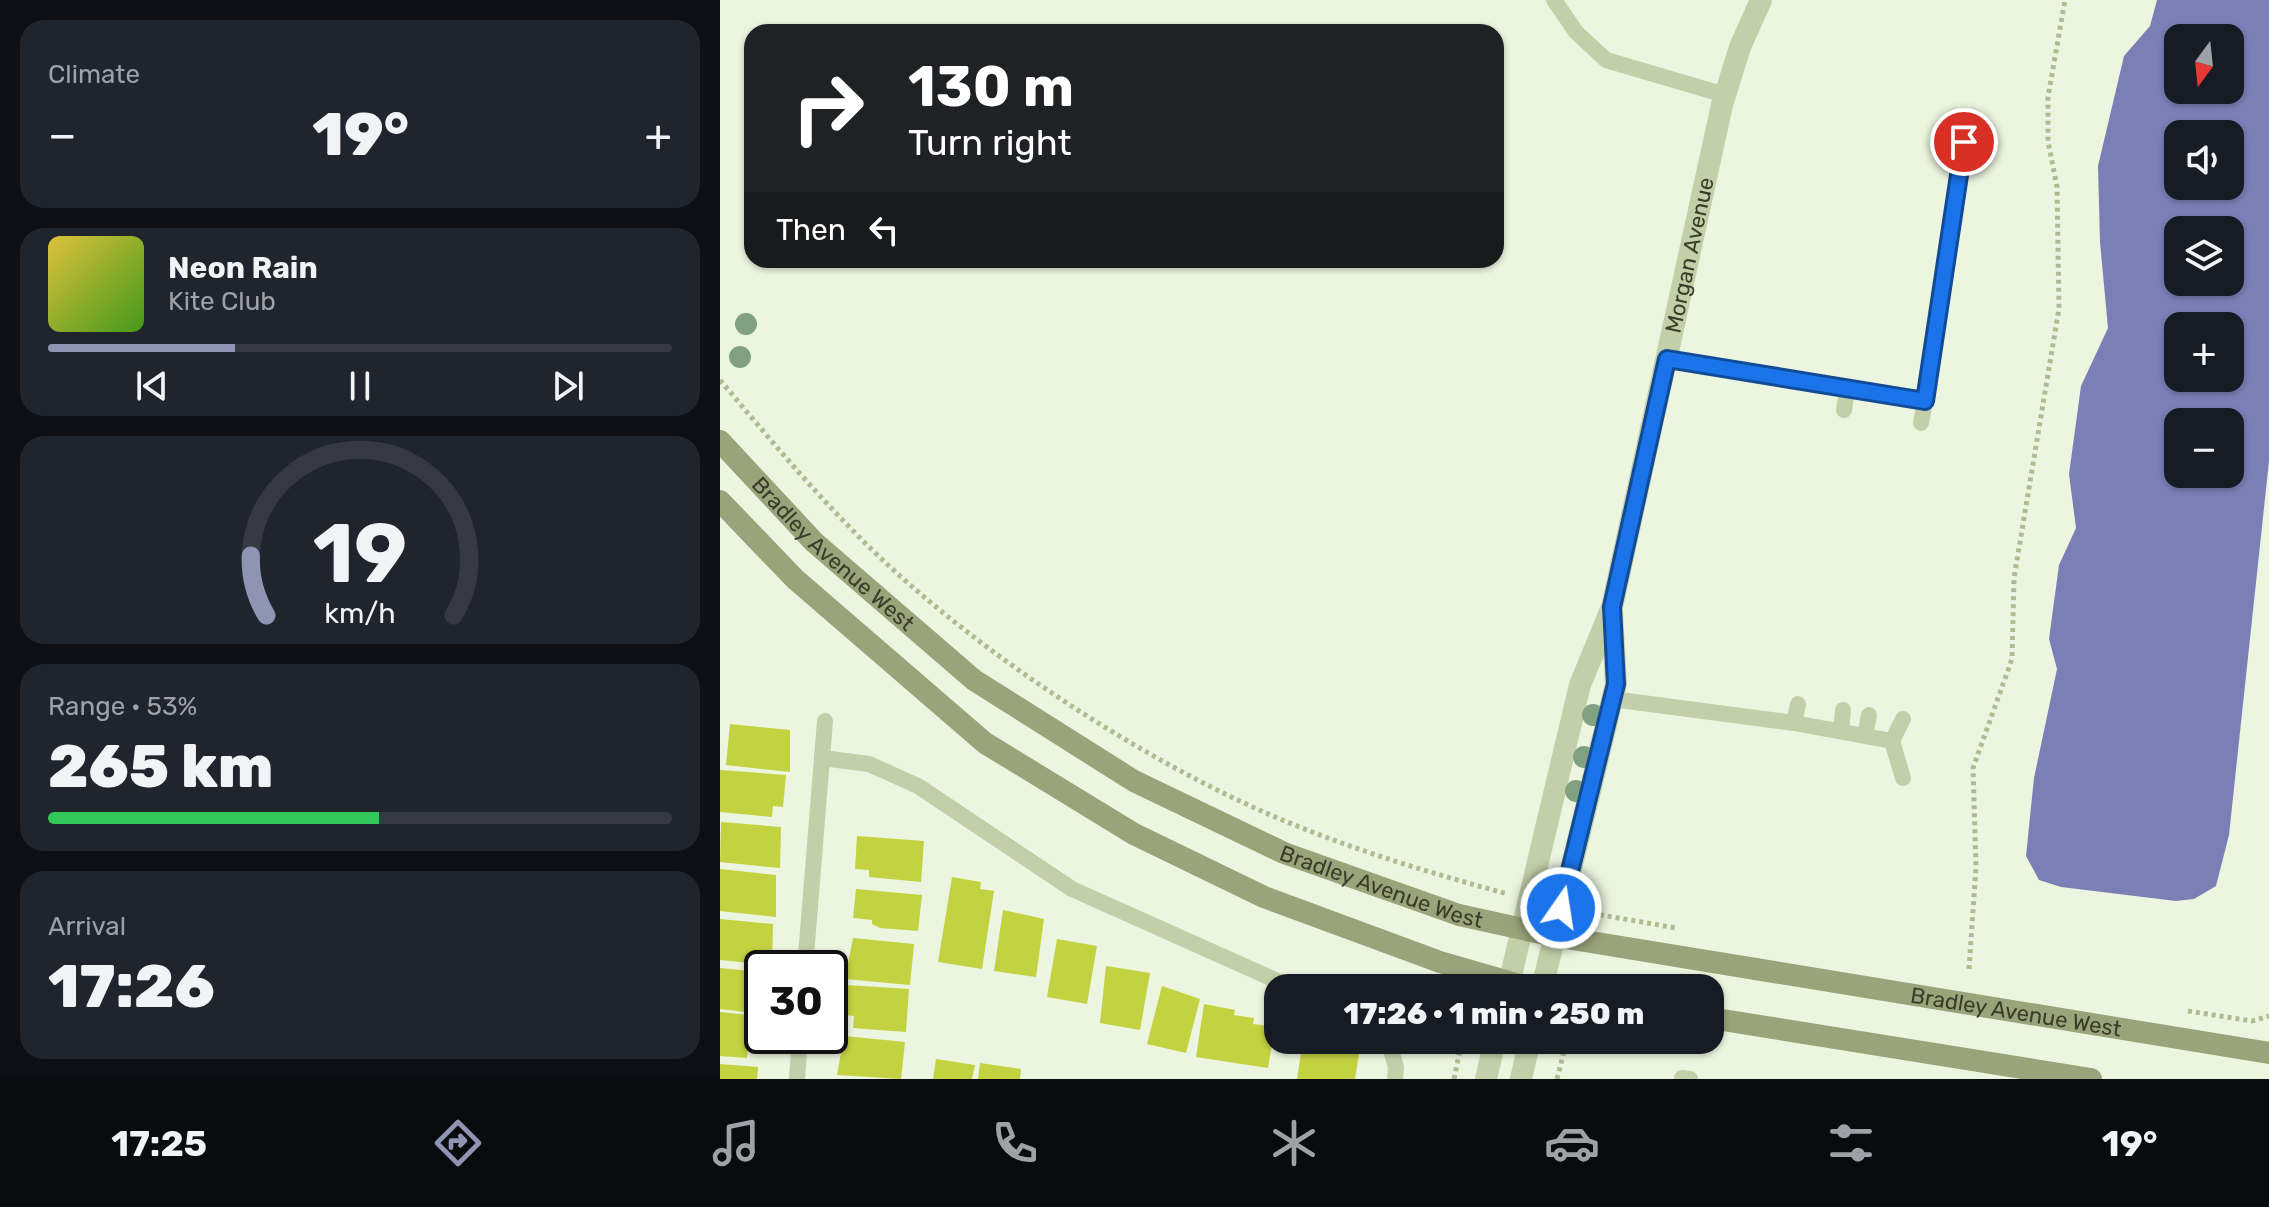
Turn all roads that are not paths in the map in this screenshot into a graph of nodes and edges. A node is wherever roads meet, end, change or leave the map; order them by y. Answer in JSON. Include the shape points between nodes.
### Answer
{"nodes":[{"id":1,"x":1554,"y":0,"type":"edge"},
{"id":2,"x":1761,"y":0,"type":"edge"},
{"id":3,"x":1725,"y":95,"type":"junction"},
{"id":4,"x":1964,"y":142,"type":"dead end"},
{"id":5,"x":1667,"y":359,"type":"junction"},
{"id":6,"x":1847,"y":389,"type":"junction"},
{"id":7,"x":1925,"y":401,"type":"junction"},
{"id":8,"x":1844,"y":410,"type":"dead end"},
{"id":9,"x":1921,"y":423,"type":"dead end"},
{"id":10,"x":720,"y":441,"type":"edge"},
{"id":11,"x":720,"y":501,"type":"edge"},
{"id":12,"x":1612,"y":607,"type":"junction"},
{"id":13,"x":1612,"y":699,"type":"junction"},
{"id":14,"x":1798,"y":704,"type":"dead end"},
{"id":15,"x":1843,"y":710,"type":"dead end"},
{"id":16,"x":1869,"y":715,"type":"dead end"},
{"id":17,"x":1903,"y":719,"type":"dead end"},
{"id":18,"x":825,"y":721,"type":"dead end"},
{"id":19,"x":1794,"y":723,"type":"junction"},
{"id":20,"x":1841,"y":731,"type":"junction"},
{"id":21,"x":1865,"y":736,"type":"junction"},
{"id":22,"x":1892,"y":741,"type":"junction"},
{"id":23,"x":822,"y":758,"type":"junction"},
{"id":24,"x":1903,"y":778,"type":"dead end"},
{"id":25,"x":1522,"y":929,"type":"junction"},
{"id":26,"x":1554,"y":936,"type":"junction"},
{"id":27,"x":806,"y":950,"type":"edge"},
{"id":28,"x":1478,"y":974,"type":"edge"},
{"id":29,"x":1517,"y":974,"type":"edge"},
{"id":30,"x":1545,"y":974,"type":"edge"},
{"id":31,"x":1264,"y":975,"type":"edge"},
{"id":32,"x":1724,"y":1020,"type":"edge"},
{"id":33,"x":2269,"y":1053,"type":"edge"},
{"id":34,"x":799,"y":1054,"type":"edge"},
{"id":35,"x":1392,"y":1054,"type":"edge"},
{"id":36,"x":1492,"y":1054,"type":"edge"},
{"id":37,"x":1527,"y":1054,"type":"edge"},
{"id":38,"x":797,"y":1079,"type":"edge"},
{"id":39,"x":1395,"y":1079,"type":"edge"},
{"id":40,"x":1486,"y":1079,"type":"edge"},
{"id":41,"x":1521,"y":1079,"type":"edge"},
{"id":42,"x":2091,"y":1079,"type":"edge"}],
"edges":[{"from":1,"to":3,"type":"lane","via":[[1576,32],[1606,60]]},
{"from":2,"to":3,"type":"street","name":"Morgan Avenue"},
{"from":3,"to":5,"type":"street","name":"Morgan Avenue"},
{"from":4,"to":7,"type":"lane"},
{"from":5,"to":6,"type":"lane"},
{"from":5,"to":12,"type":"street","name":"Morgan Avenue"},
{"from":6,"to":7,"type":"lane"},
{"from":6,"to":8,"type":"lane"},
{"from":7,"to":9,"type":"lane"},
{"from":10,"to":25,"type":"main road","name":"Bradley Avenue West","via":[[814,542],[974,680],[1134,781],[1284,853],[1459,915]]},
{"from":11,"to":28,"type":"main road","name":"Bradley Avenue West","via":[[795,579],[985,743],[1134,834],[1264,897]]},
{"from":12,"to":13,"type":"street","name":"Morgan Avenue"},
{"from":12,"to":25,"type":"street","name":"Morgan Avenue","via":[[1580,685]]},
{"from":13,"to":19,"type":"lane"},
{"from":13,"to":26,"type":"street","name":"Morgan Avenue"},
{"from":14,"to":19,"type":"lane"},
{"from":15,"to":20,"type":"lane"},
{"from":16,"to":21,"type":"lane"},
{"from":17,"to":22,"type":"lane"},
{"from":18,"to":23,"type":"lane"},
{"from":19,"to":20,"type":"lane"},
{"from":20,"to":21,"type":"lane"},
{"from":21,"to":22,"type":"lane"},
{"from":22,"to":24,"type":"lane"},
{"from":23,"to":27,"type":"lane"},
{"from":23,"to":31,"type":"lane","via":[[869,764],[918,786],[1072,889]]},
{"from":25,"to":26,"type":"main road","name":"Bradley Avenue West"},
{"from":25,"to":29,"type":"street","name":"Morgan Avenue"},
{"from":26,"to":30,"type":"street","name":"Morgan Avenue"},
{"from":26,"to":33,"type":"main road","name":"Bradley Avenue West"},
{"from":32,"to":42,"type":"main road"},
{"from":34,"to":38,"type":"lane"},
{"from":35,"to":39,"type":"lane"},
{"from":36,"to":40,"type":"street"},
{"from":37,"to":41,"type":"street"}]}
